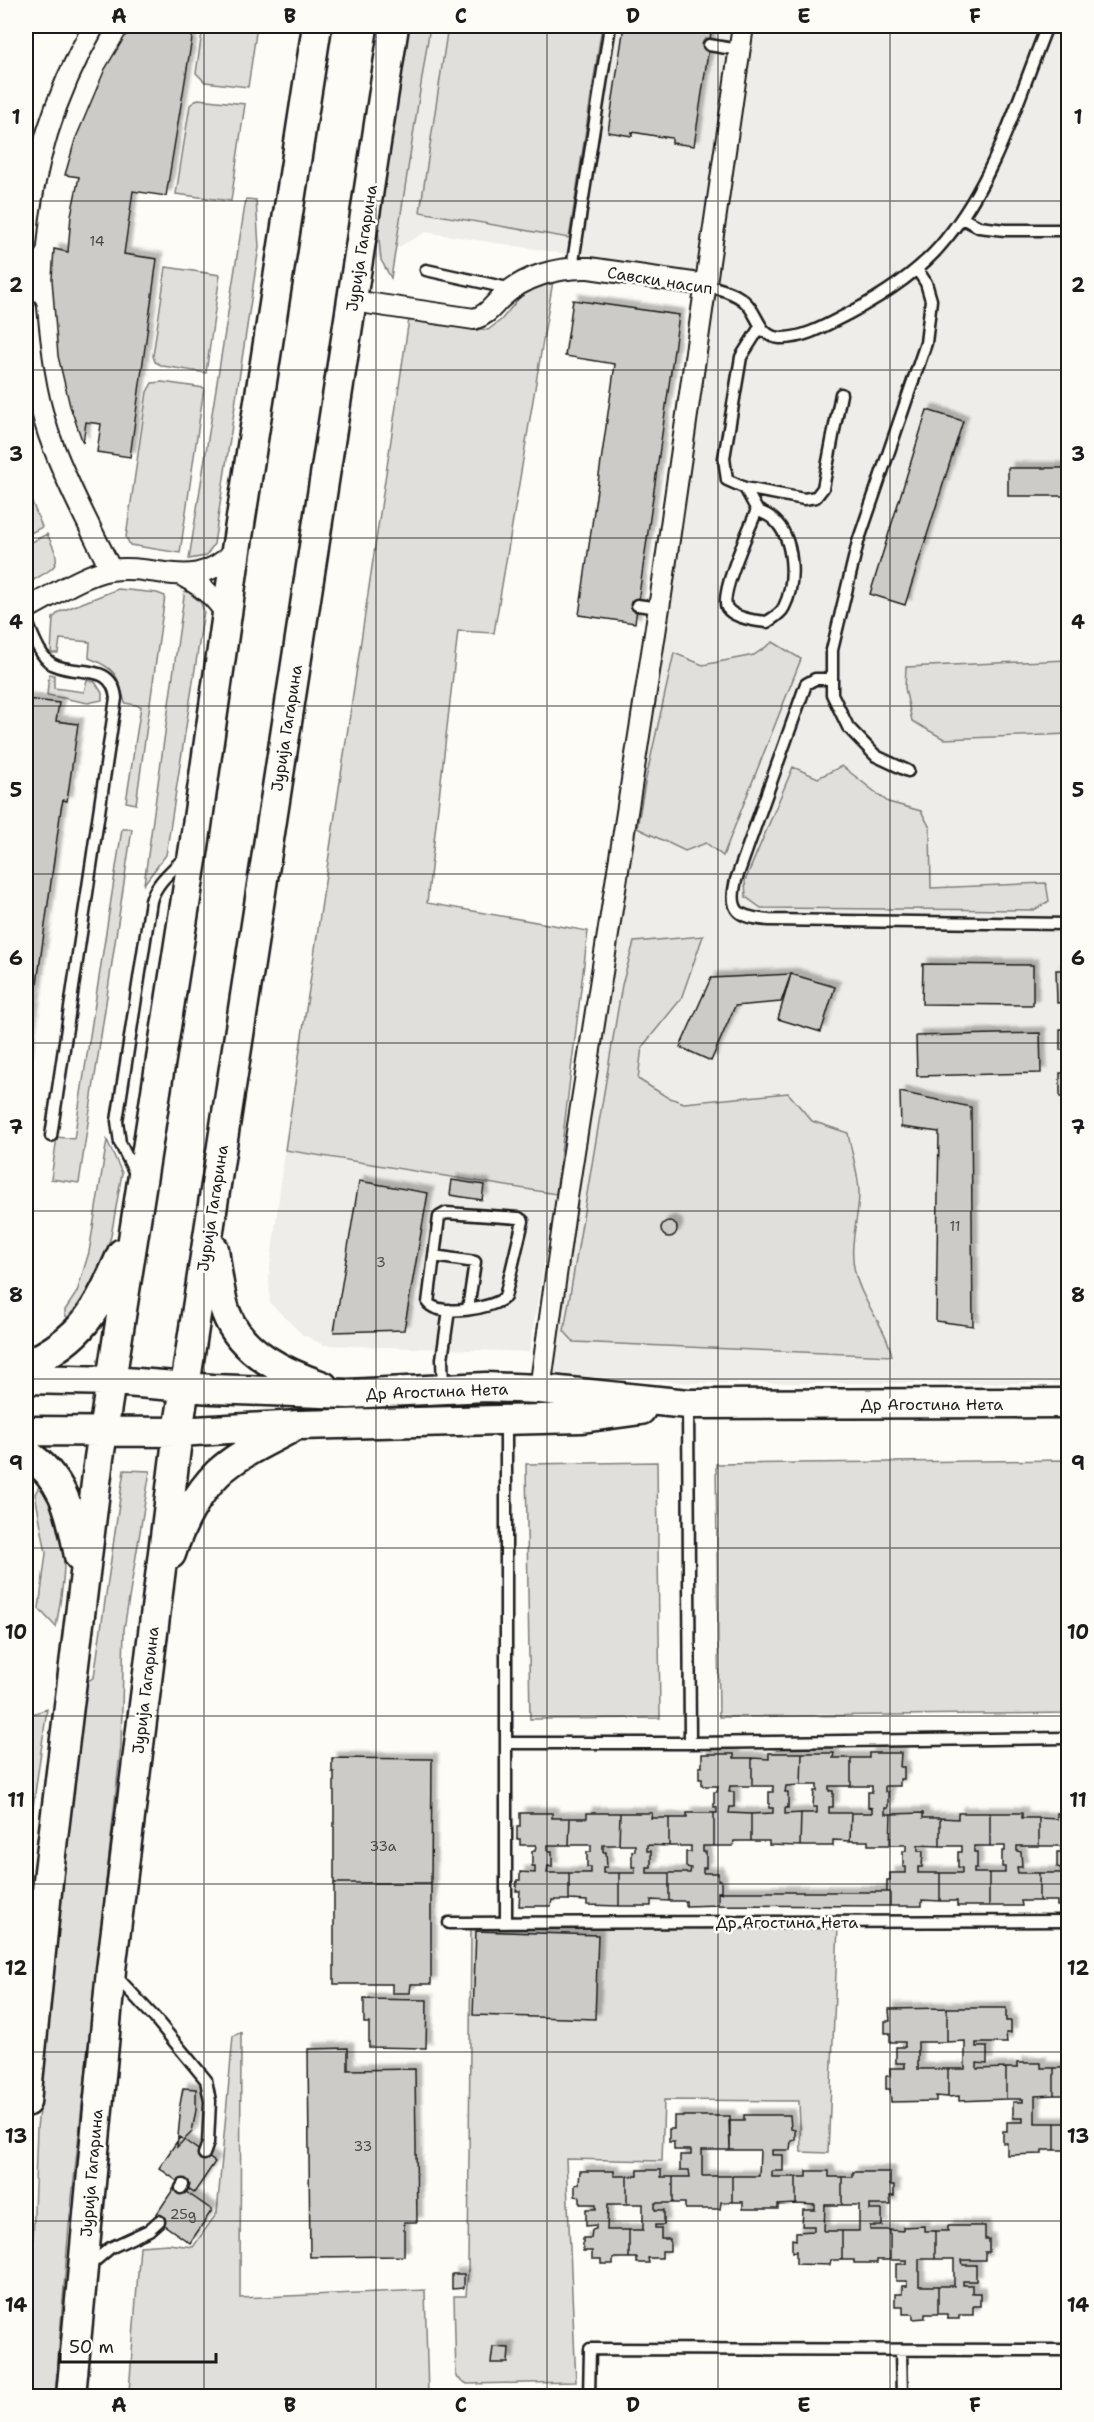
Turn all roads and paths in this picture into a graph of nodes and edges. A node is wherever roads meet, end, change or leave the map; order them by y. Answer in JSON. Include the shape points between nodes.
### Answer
{"nodes":[{"id":1,"x":94,"y":26,"type":"edge"},
{"id":2,"x":317,"y":26,"type":"edge"},
{"id":3,"x":394,"y":26,"type":"edge"},
{"id":4,"x":610,"y":26,"type":"edge"},
{"id":5,"x":743,"y":26,"type":"edge"},
{"id":6,"x":1047,"y":26,"type":"edge"},
{"id":7,"x":709,"y":45,"type":"dead end"},
{"id":8,"x":739,"y":50,"type":"junction"},
{"id":9,"x":962,"y":218,"type":"junction"},
{"id":10,"x":1068,"y":230,"type":"edge"},
{"id":11,"x":26,"y":245,"type":"edge"},
{"id":12,"x":572,"y":268,"type":"junction"},
{"id":13,"x":917,"y":269,"type":"junction"},
{"id":14,"x":426,"y":270,"type":"dead end"},
{"id":15,"x":706,"y":285,"type":"junction"},
{"id":16,"x":513,"y":289,"type":"junction"},
{"id":17,"x":353,"y":301,"type":"junction"},
{"id":18,"x":26,"y":308,"type":"edge"},
{"id":19,"x":760,"y":327,"type":"junction"},
{"id":20,"x":841,"y":394,"type":"dead end"},
{"id":21,"x":745,"y":488,"type":"junction"},
{"id":22,"x":757,"y":510,"type":"junction"},
{"id":23,"x":236,"y":550,"type":"junction"},
{"id":24,"x":111,"y":570,"type":"junction"},
{"id":25,"x":183,"y":576,"type":"junction"},
{"id":26,"x":638,"y":605,"type":"dead end"},
{"id":27,"x":659,"y":608,"type":"junction"},
{"id":28,"x":26,"y":609,"type":"edge"},
{"id":29,"x":227,"y":616,"type":"junction"},
{"id":30,"x":26,"y":620,"type":"edge"},
{"id":31,"x":30,"y":641,"type":"edge"},
{"id":32,"x":832,"y":679,"type":"junction"},
{"id":33,"x":908,"y":771,"type":"dead end"},
{"id":34,"x":1068,"y":924,"type":"edge"},
{"id":35,"x":51,"y":1136,"type":"dead end"},
{"id":36,"x":138,"y":1215,"type":"junction"},
{"id":37,"x":209,"y":1222,"type":"junction"},
{"id":38,"x":434,"y":1256,"type":"junction"},
{"id":39,"x":468,"y":1309,"type":"junction"},
{"id":40,"x":449,"y":1310,"type":"junction"},
{"id":41,"x":26,"y":1365,"type":"edge"},
{"id":42,"x":26,"y":1379,"type":"edge"},
{"id":43,"x":113,"y":1381,"type":"junction"},
{"id":44,"x":185,"y":1387,"type":"junction"},
{"id":45,"x":540,"y":1389,"type":"junction"},
{"id":46,"x":443,"y":1390,"type":"junction"},
{"id":47,"x":348,"y":1394,"type":"junction"},
{"id":48,"x":1068,"y":1403,"type":"edge"},
{"id":49,"x":688,"y":1404,"type":"junction"},
{"id":50,"x":506,"y":1420,"type":"junction"},
{"id":51,"x":299,"y":1425,"type":"junction"},
{"id":52,"x":26,"y":1431,"type":"edge"},
{"id":53,"x":103,"y":1431,"type":"junction"},
{"id":54,"x":178,"y":1432,"type":"junction"},
{"id":55,"x":26,"y":1454,"type":"edge"},
{"id":56,"x":82,"y":1588,"type":"junction"},
{"id":57,"x":157,"y":1593,"type":"junction"},
{"id":58,"x":1068,"y":1737,"type":"edge"},
{"id":59,"x":508,"y":1743,"type":"junction"},
{"id":60,"x":690,"y":1743,"type":"junction"},
{"id":61,"x":1068,"y":1921,"type":"edge"},
{"id":62,"x":449,"y":1923,"type":"dead end"},
{"id":63,"x":506,"y":1923,"type":"junction"},
{"id":64,"x":111,"y":1970,"type":"junction"},
{"id":65,"x":26,"y":2095,"type":"edge"},
{"id":66,"x":204,"y":2154,"type":"dead end"},
{"id":67,"x":159,"y":2221,"type":"dead end"},
{"id":68,"x":82,"y":2274,"type":"junction"},
{"id":69,"x":1068,"y":2350,"type":"edge"},
{"id":70,"x":901,"y":2351,"type":"junction"},
{"id":71,"x":74,"y":2392,"type":"edge"},
{"id":72,"x":589,"y":2397,"type":"edge"},
{"id":73,"x":902,"y":2397,"type":"edge"}],
"edges":[{"from":1,"to":11,"type":"street","via":[[63,86],[47,129],[32,193]]},
{"from":2,"to":23,"type":"main road"},
{"from":3,"to":17,"type":"main road","name":"Јурија Гагарина"},
{"from":4,"to":12,"type":"lane"},
{"from":5,"to":8,"type":"street"},
{"from":6,"to":9,"type":"lane","via":[[997,153]]},
{"from":7,"to":8,"type":"lane"},
{"from":8,"to":15,"type":"street"},
{"from":9,"to":10,"type":"lane","via":[[979,226],[1005,230]]},
{"from":9,"to":13,"type":"lane"},
{"from":12,"to":15,"type":"street","name":"Савски насип"},
{"from":12,"to":16,"type":"street","name":"Савски насип","via":[[538,275]]},
{"from":13,"to":19,"type":"lane","via":[[867,303],[808,333],[778,338]]},
{"from":13,"to":32,"type":"lane","via":[[931,300],[926,343],[858,543],[832,650]]},
{"from":14,"to":16,"type":"lane"},
{"from":15,"to":19,"type":"lane","name":"Савски насип","via":[[743,299]]},
{"from":15,"to":27,"type":"street"},
{"from":16,"to":17,"type":"street","name":"Савски насип","via":[[485,315],[474,319]]},
{"from":17,"to":37,"type":"main road","name":"Јурија Гагарина"},
{"from":18,"to":24,"type":"street","via":[[35,382],[49,434]]},
{"from":19,"to":21,"type":"lane","via":[[741,357],[724,458],[727,480]]},
{"from":20,"to":21,"type":"lane","via":[[823,488],[816,496],[804,498]]},
{"from":21,"to":22,"type":"lane"},
{"from":22,"to":22,"type":"lane","via":[[725,599],[733,613],[766,622],[784,608],[791,568],[781,528]]},
{"from":23,"to":25,"type":"street","via":[[224,563],[208,571]]},
{"from":23,"to":29,"type":"main road"},
{"from":24,"to":25,"type":"street"},
{"from":24,"to":28,"type":"street"},
{"from":25,"to":29,"type":"street","via":[[207,590]]},
{"from":26,"to":27,"type":"lane"},
{"from":27,"to":45,"type":"street","via":[[567,1190]]},
{"from":29,"to":36,"type":"main road"},
{"from":30,"to":31,"type":"lane"},
{"from":31,"to":35,"type":"lane","via":[[51,663],[95,672],[110,680],[116,698]]},
{"from":32,"to":33,"type":"lane","via":[[832,694],[848,727],[876,756]]},
{"from":32,"to":34,"type":"lane","via":[[815,679],[806,684],[736,880],[732,897],[735,910],[746,918],[769,920]]},
{"from":36,"to":41,"type":"main road","via":[[92,1313],[59,1348]]},
{"from":36,"to":43,"type":"main road"},
{"from":37,"to":44,"type":"main road","name":"Јурија Гагарина"},
{"from":37,"to":47,"type":"main road","via":[[221,1295],[240,1337],[255,1352],[283,1369]]},
{"from":38,"to":39,"type":"lane","via":[[475,1262]]},
{"from":38,"to":39,"type":"lane","via":[[439,1217],[443,1214],[523,1221],[505,1297],[499,1303]]},
{"from":38,"to":40,"type":"lane","via":[[428,1303],[432,1308]]},
{"from":39,"to":40,"type":"lane"},
{"from":40,"to":46,"type":"lane","via":[[442,1359]]},
{"from":42,"to":43,"type":"main road","name":"Др Агостина Нета"},
{"from":43,"to":44,"type":"main road","name":"Др Агостина Нета"},
{"from":43,"to":53,"type":"main road"},
{"from":44,"to":47,"type":"main road","name":"Др Агостина Нета"},
{"from":44,"to":54,"type":"main road","name":"Јурија Гагарина"},
{"from":45,"to":46,"type":"main road","name":"Др Агостина Нета"},
{"from":45,"to":49,"type":"main road","name":"Др Агостина Нета"},
{"from":46,"to":47,"type":"main road","name":"Др Агостина Нета"},
{"from":48,"to":49,"type":"main road","name":"Др Агостина Нета"},
{"from":49,"to":50,"type":"main road","name":"Др Агостина Нета","via":[[582,1418]]},
{"from":49,"to":60,"type":"lane"},
{"from":50,"to":51,"type":"main road","name":"Др Агостина Нета"},
{"from":50,"to":59,"type":"lane","name":"Др Агостина Нета"},
{"from":51,"to":54,"type":"main road","name":"Др Агостина Нета"},
{"from":51,"to":57,"type":"main road","via":[[236,1460],[204,1490],[173,1547]]},
{"from":52,"to":53,"type":"main road","name":"Др Агостина Нета"},
{"from":53,"to":54,"type":"main road","name":"Др Агостина Нета"},
{"from":53,"to":56,"type":"main road"},
{"from":54,"to":57,"type":"main road","name":"Јурија Гагарина"},
{"from":55,"to":56,"type":"main road","via":[[49,1472],[65,1498]]},
{"from":56,"to":65,"type":"main road"},
{"from":57,"to":64,"type":"main road","name":"Јурија Гагарина"},
{"from":58,"to":60,"type":"lane"},
{"from":59,"to":60,"type":"lane"},
{"from":59,"to":63,"type":"lane","name":"Др Агостина Нета"},
{"from":61,"to":63,"type":"lane","name":"Др Агостина Нета"},
{"from":62,"to":63,"type":"lane","name":"Др Агостина Нета"},
{"from":64,"to":66,"type":"lane","via":[[206,2080],[210,2101]]},
{"from":64,"to":68,"type":"main road","name":"Јурија Гагарина"},
{"from":67,"to":68,"type":"lane","via":[[149,2230],[110,2248]]},
{"from":68,"to":71,"type":"main road","name":"Јурија Гагарина"},
{"from":69,"to":70,"type":"lane"},
{"from":70,"to":72,"type":"lane","via":[[590,2349]]},
{"from":70,"to":73,"type":"lane"}]}
